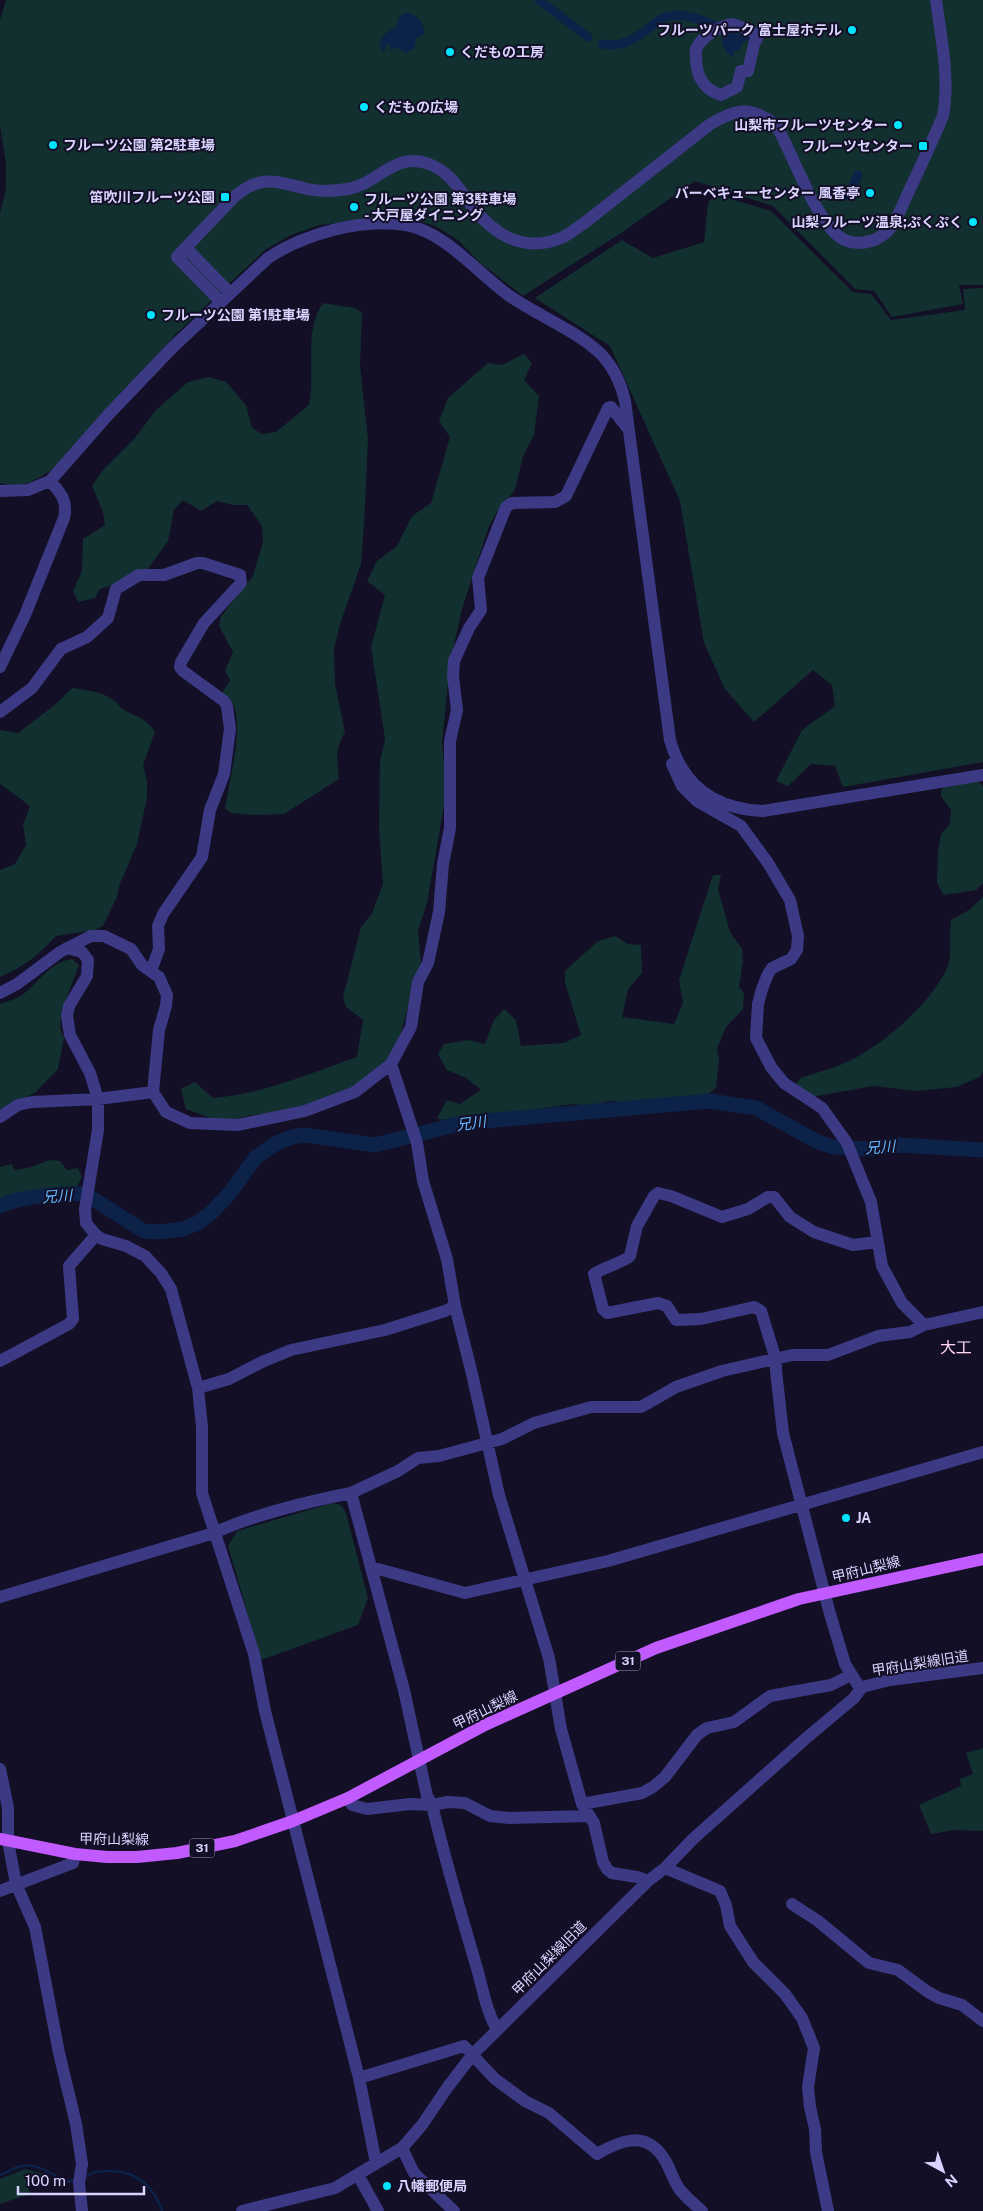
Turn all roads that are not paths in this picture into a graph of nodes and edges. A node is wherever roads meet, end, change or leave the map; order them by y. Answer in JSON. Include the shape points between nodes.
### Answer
{"nodes":[{"id":1,"x":936,"y":0,"type":"edge"},
{"id":2,"x":696,"y":58,"type":"joint"},
{"id":3,"x":225,"y":298,"type":"junction"},
{"id":4,"x":630,"y":432,"type":"junction"},
{"id":5,"x":50,"y":481,"type":"junction"},
{"id":6,"x":0,"y":491,"type":"edge"},
{"id":7,"x":0,"y":667,"type":"edge"},
{"id":8,"x":0,"y":712,"type":"edge"},
{"id":9,"x":675,"y":757,"type":"junction"},
{"id":10,"x":978,"y":776,"type":"edge"},
{"id":11,"x":67,"y":948,"type":"junction"},
{"id":12,"x":151,"y":971,"type":"junction"},
{"id":13,"x":0,"y":993,"type":"edge"},
{"id":14,"x":391,"y":1064,"type":"junction"},
{"id":15,"x":153,"y":1092,"type":"junction"},
{"id":16,"x":98,"y":1099,"type":"junction"},
{"id":17,"x":0,"y":1117,"type":"edge"},
{"id":18,"x":96,"y":1235,"type":"junction"},
{"id":19,"x":878,"y":1242,"type":"junction"},
{"id":20,"x":454,"y":1306,"type":"junction"},
{"id":21,"x":983,"y":1312,"type":"edge"},
{"id":22,"x":924,"y":1325,"type":"junction"},
{"id":23,"x":776,"y":1360,"type":"junction"},
{"id":24,"x":0,"y":1361,"type":"edge"},
{"id":25,"x":198,"y":1388,"type":"junction"},
{"id":26,"x":486,"y":1443,"type":"junction"},
{"id":27,"x":983,"y":1452,"type":"edge"},
{"id":28,"x":351,"y":1493,"type":"junction"},
{"id":29,"x":801,"y":1505,"type":"junction"},
{"id":30,"x":214,"y":1533,"type":"junction"},
{"id":31,"x":983,"y":1559,"type":"edge"},
{"id":32,"x":371,"y":1567,"type":"junction"},
{"id":33,"x":525,"y":1579,"type":"junction"},
{"id":34,"x":825,"y":1594,"type":"junction"},
{"id":35,"x":0,"y":1597,"type":"edge"},
{"id":36,"x":983,"y":1668,"type":"edge"},
{"id":37,"x":851,"y":1675,"type":"junction"},
{"id":38,"x":862,"y":1687,"type":"junction"},
{"id":39,"x":554,"y":1694,"type":"junction"},
{"id":40,"x":421,"y":1759,"type":"junction"},
{"id":41,"x":0,"y":1769,"type":"edge"},
{"id":42,"x":348,"y":1798,"type":"junction"},
{"id":43,"x":582,"y":1804,"type":"junction"},
{"id":44,"x":432,"y":1805,"type":"junction"},
{"id":45,"x":589,"y":1816,"type":"junction"},
{"id":46,"x":293,"y":1821,"type":"junction"},
{"id":47,"x":4,"y":1840,"type":"edge"},
{"id":48,"x":76,"y":1854,"type":"junction"},
{"id":49,"x":664,"y":1868,"type":"junction"},
{"id":50,"x":648,"y":1881,"type":"junction"},
{"id":51,"x":16,"y":1884,"type":"junction"},
{"id":52,"x":0,"y":1891,"type":"edge"},
{"id":53,"x":792,"y":1904,"type":"dead end"},
{"id":54,"x":983,"y":2021,"type":"edge"},
{"id":55,"x":497,"y":2030,"type":"junction"},
{"id":56,"x":473,"y":2054,"type":"junction"},
{"id":57,"x":359,"y":2078,"type":"junction"},
{"id":58,"x":402,"y":2148,"type":"junction"},
{"id":59,"x":376,"y":2163,"type":"junction"},
{"id":60,"x":358,"y":2175,"type":"junction"},
{"id":61,"x":701,"y":2210,"type":"edge"},
{"id":62,"x":82,"y":2211,"type":"edge"},
{"id":63,"x":242,"y":2211,"type":"edge"},
{"id":64,"x":378,"y":2211,"type":"edge"},
{"id":65,"x":454,"y":2211,"type":"edge"},
{"id":66,"x":828,"y":2211,"type":"edge"}],
"edges":[{"from":1,"to":3,"type":"street","via":[[945,74],[943,116],[896,220],[876,241],[854,244],[833,231],[817,209],[776,125],[765,116],[746,111],[726,115],[709,125],[583,224],[562,238],[544,243],[527,243],[497,233],[471,205],[454,180],[427,164],[404,162],[389,167],[364,184],[327,192],[277,181],[258,183],[232,198],[181,252]]},
{"from":2,"to":2,"type":"street","via":[[699,43],[727,25],[733,24],[758,36],[748,71],[741,71],[737,87],[721,95],[702,84]]},
{"from":3,"to":4,"type":"street","via":[[268,258],[312,236],[375,225],[407,226],[427,232],[511,297],[587,341],[614,369],[622,386]]},
{"from":3,"to":5,"type":"street","via":[[172,348]]},
{"from":4,"to":9,"type":"street","via":[[670,740]]},
{"from":4,"to":14,"type":"street","via":[[608,408],[566,496],[555,502],[512,503],[506,507],[479,573],[481,610],[469,628],[453,668],[457,710],[450,741],[450,828],[439,912],[428,963],[418,982],[411,1027]]},
{"from":5,"to":6,"type":"street","via":[[28,490]]},
{"from":5,"to":7,"type":"street","via":[[66,503],[64,518]]},
{"from":8,"to":12,"type":"street","via":[[32,688],[61,649],[87,637],[108,618],[116,589],[139,575],[164,575],[197,563],[240,575],[241,583],[204,623],[181,662],[183,671],[224,701],[230,729],[224,774],[210,810],[202,857],[162,914],[158,926],[159,949]]},
{"from":9,"to":10,"type":"street","via":[[696,786],[710,797],[723,804],[753,810]]},
{"from":9,"to":19,"type":"street","via":[[672,766],[682,786],[697,801],[741,826],[790,900],[798,936],[797,950],[791,959],[772,968],[768,974],[758,1004],[756,1038],[771,1068],[822,1108],[847,1143],[871,1202]]},
{"from":11,"to":12,"type":"street","via":[[91,936],[104,936],[130,949],[142,966]]},
{"from":11,"to":13,"type":"street"},
{"from":11,"to":16,"type":"street","via":[[82,952],[88,960],[87,976],[69,1006],[67,1016],[70,1035],[90,1073]]},
{"from":12,"to":15,"type":"street","via":[[159,977],[167,995],[159,1030]]},
{"from":14,"to":15,"type":"street","via":[[355,1092],[305,1111],[238,1125],[190,1123],[177,1119],[166,1112]]},
{"from":14,"to":20,"type":"street","via":[[418,1143],[423,1181],[447,1260]]},
{"from":15,"to":16,"type":"street"},
{"from":16,"to":17,"type":"street","via":[[32,1102]]},
{"from":16,"to":18,"type":"street","via":[[98,1130],[84,1209],[86,1223]]},
{"from":18,"to":24,"type":"street","via":[[68,1266],[73,1319]]},
{"from":18,"to":25,"type":"street","via":[[138,1252],[167,1282]]},
{"from":19,"to":22,"type":"street","via":[[882,1266],[902,1303]]},
{"from":19,"to":23,"type":"street","name":"甲府山梨線旧道","via":[[853,1245],[814,1232],[790,1217],[774,1197],[722,1217],[658,1193],[637,1226],[627,1260],[606,1266],[594,1274],[603,1309],[607,1313],[658,1302],[667,1306],[676,1320],[701,1319],[758,1308]]},
{"from":20,"to":25,"type":"street","via":[[385,1330],[291,1350],[229,1379]]},
{"from":20,"to":26,"type":"street"},
{"from":21,"to":22,"type":"street"},
{"from":22,"to":23,"type":"street","via":[[910,1332],[878,1336],[828,1355],[804,1353]]},
{"from":23,"to":26,"type":"street","via":[[722,1371],[664,1393],[641,1407],[591,1407],[534,1423]]},
{"from":23,"to":29,"type":"street","name":"甲府山梨線旧道","via":[[783,1433]]},
{"from":25,"to":30,"type":"street","via":[[202,1427],[202,1493]]},
{"from":26,"to":28,"type":"street","via":[[439,1456],[418,1458]]},
{"from":26,"to":33,"type":"street"},
{"from":27,"to":29,"type":"street"},
{"from":28,"to":30,"type":"street","via":[[248,1520]]},
{"from":28,"to":32,"type":"street"},
{"from":29,"to":33,"type":"street","via":[[608,1561]]},
{"from":29,"to":34,"type":"street","name":"甲府山梨線旧道"},
{"from":30,"to":35,"type":"street"},
{"from":30,"to":46,"type":"street","via":[[254,1654]]},
{"from":31,"to":34,"type":"main road","name":"甲府山梨線","number":"31"},
{"from":32,"to":33,"type":"street","via":[[464,1593]]},
{"from":32,"to":40,"type":"street"},
{"from":33,"to":39,"type":"street","via":[[549,1658]]},
{"from":34,"to":37,"type":"street","name":"甲府山梨線旧道"},
{"from":34,"to":39,"type":"main road","name":"甲府山梨線","number":"31","via":[[799,1599],[656,1648]]},
{"from":36,"to":38,"type":"street","name":"甲府山梨線旧道","via":[[890,1680]]},
{"from":37,"to":38,"type":"street","name":"甲府山梨線旧道"},
{"from":37,"to":43,"type":"street","via":[[831,1685],[770,1696],[734,1722],[707,1728],[697,1735],[665,1777],[653,1787],[642,1793]]},
{"from":38,"to":49,"type":"street","name":"甲府山梨線旧道","via":[[854,1698],[699,1833]]},
{"from":39,"to":40,"type":"main road","name":"甲府山梨線","number":"31"},
{"from":39,"to":43,"type":"street"},
{"from":40,"to":42,"type":"main road","name":"甲府山梨線","number":"31"},
{"from":40,"to":44,"type":"street"},
{"from":41,"to":47,"type":"street","via":[[8,1808]]},
{"from":42,"to":44,"type":"street","via":[[352,1805],[367,1809]]},
{"from":42,"to":46,"type":"main road","name":"甲府山梨線","number":"31"},
{"from":43,"to":45,"type":"street"},
{"from":44,"to":45,"type":"street","via":[[464,1803],[490,1816],[509,1818]]},
{"from":44,"to":55,"type":"street","via":[[487,2012]]},
{"from":45,"to":50,"type":"street","via":[[607,1869]]},
{"from":46,"to":48,"type":"main road","name":"甲府山梨線","number":"31","via":[[235,1841],[177,1853],[137,1857]]},
{"from":46,"to":57,"type":"street"},
{"from":47,"to":48,"type":"main road","name":"甲府山梨線","number":"31"},
{"from":47,"to":51,"type":"street"},
{"from":48,"to":51,"type":"street","via":[[73,1863]]},
{"from":49,"to":50,"type":"street","name":"甲府山梨線旧道"},
{"from":49,"to":66,"type":"street","via":[[720,1891],[730,1926],[747,1953],[785,1994],[802,2018],[814,2048],[808,2087]]},
{"from":50,"to":55,"type":"street","name":"甲府山梨線旧道"},
{"from":51,"to":52,"type":"street"},
{"from":51,"to":62,"type":"street","via":[[35,1927],[76,2124],[82,2164],[79,2184]]},
{"from":53,"to":54,"type":"street","via":[[818,1921],[869,1964],[898,1970],[928,1992],[962,2005]]},
{"from":55,"to":56,"type":"street","name":"甲府山梨線旧道"},
{"from":56,"to":57,"type":"street","via":[[464,2046]]},
{"from":56,"to":58,"type":"street","name":"甲府山梨線旧道"},
{"from":56,"to":61,"type":"street","via":[[495,2079],[525,2101],[549,2113],[597,2154],[622,2141],[646,2143],[664,2158],[679,2189]]},
{"from":57,"to":59,"type":"street"},
{"from":58,"to":59,"type":"street","name":"甲府山梨線旧道"},
{"from":58,"to":65,"type":"street","via":[[414,2173]]},
{"from":59,"to":60,"type":"street","name":"甲府山梨線旧道"},
{"from":60,"to":63,"type":"street","name":"甲府山梨線旧道","via":[[335,2188]]},
{"from":60,"to":64,"type":"street"}]}
